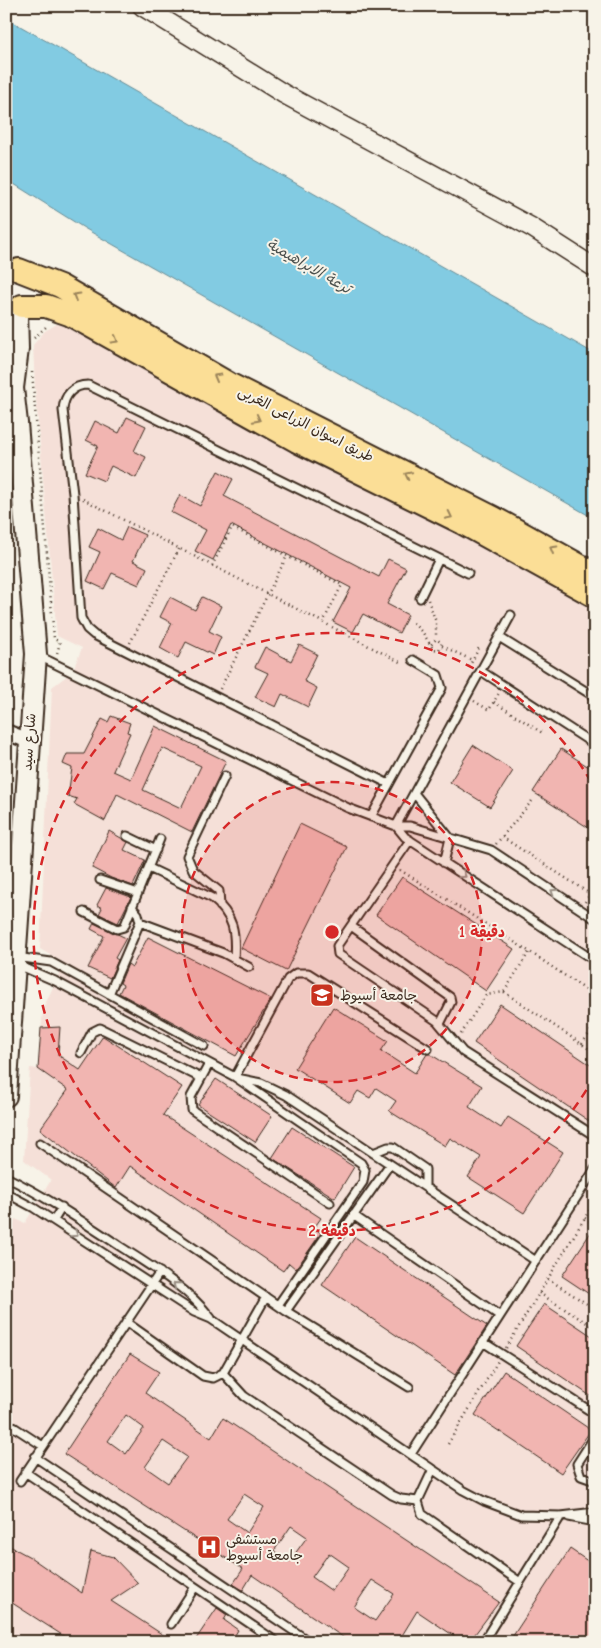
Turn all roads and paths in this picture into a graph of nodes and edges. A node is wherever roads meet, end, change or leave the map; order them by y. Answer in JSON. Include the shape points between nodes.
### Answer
{"nodes":[{"id":1,"x":142,"y":6,"type":"edge"},
{"id":2,"x":10,"y":266,"type":"edge"},
{"id":3,"x":595,"y":268,"type":"edge"},
{"id":4,"x":15,"y":309,"type":"edge"},
{"id":5,"x":52,"y":323,"type":"dead end"},
{"id":6,"x":32,"y":341,"type":"dead end"},
{"id":7,"x":32,"y":368,"type":"dead end"},
{"id":8,"x":10,"y":380,"type":"edge"},
{"id":9,"x":12,"y":424,"type":"edge"},
{"id":10,"x":73,"y":494,"type":"junction"},
{"id":11,"x":179,"y":549,"type":"junction"},
{"id":12,"x":287,"y":556,"type":"junction"},
{"id":13,"x":439,"y":559,"type":"junction"},
{"id":14,"x":212,"y":566,"type":"junction"},
{"id":15,"x":468,"y":573,"type":"dead end"},
{"id":16,"x":595,"y":574,"type":"edge"},
{"id":17,"x":268,"y":594,"type":"junction"},
{"id":18,"x":421,"y":596,"type":"joint"},
{"id":19,"x":595,"y":596,"type":"edge"},
{"id":20,"x":511,"y":615,"type":"dead end"},
{"id":21,"x":323,"y":622,"type":"junction"},
{"id":22,"x":413,"y":623,"type":"dead end"},
{"id":23,"x":499,"y":637,"type":"junction"},
{"id":24,"x":436,"y":638,"type":"junction"},
{"id":25,"x":430,"y":645,"type":"junction"},
{"id":26,"x":442,"y":646,"type":"junction"},
{"id":27,"x":480,"y":646,"type":"dead end"},
{"id":28,"x":126,"y":651,"type":"junction"},
{"id":29,"x":36,"y":654,"type":"junction"},
{"id":30,"x":414,"y":660,"type":"dead end"},
{"id":31,"x":472,"y":660,"type":"junction"},
{"id":32,"x":400,"y":662,"type":"dead end"},
{"id":33,"x":54,"y":663,"type":"junction"},
{"id":34,"x":469,"y":667,"type":"dead end"},
{"id":35,"x":481,"y":671,"type":"junction"},
{"id":36,"x":504,"y":686,"type":"junction"},
{"id":37,"x":216,"y":697,"type":"junction"},
{"id":38,"x":467,"y":697,"type":"junction"},
{"id":39,"x":595,"y":697,"type":"edge"},
{"id":40,"x":494,"y":702,"type":"junction"},
{"id":41,"x":6,"y":732,"type":"edge"},
{"id":42,"x":544,"y":734,"type":"dead end"},
{"id":43,"x":29,"y":741,"type":"junction"},
{"id":44,"x":595,"y":745,"type":"edge"},
{"id":45,"x":225,"y":776,"type":"dead end"},
{"id":46,"x":389,"y":784,"type":"junction"},
{"id":47,"x":414,"y":793,"type":"junction"},
{"id":48,"x":532,"y":802,"type":"dead end"},
{"id":49,"x":371,"y":817,"type":"junction"},
{"id":50,"x":396,"y":826,"type":"junction"},
{"id":51,"x":128,"y":836,"type":"dead end"},
{"id":52,"x":502,"y":837,"type":"junction"},
{"id":53,"x":450,"y":838,"type":"junction"},
{"id":54,"x":160,"y":839,"type":"dead end"},
{"id":55,"x":410,"y":840,"type":"junction"},
{"id":56,"x":498,"y":841,"type":"dead end"},
{"id":57,"x":156,"y":850,"type":"junction"},
{"id":58,"x":444,"y":863,"type":"junction"},
{"id":59,"x":149,"y":868,"type":"junction"},
{"id":60,"x":397,"y":872,"type":"dead end"},
{"id":61,"x":100,"y":880,"type":"dead end"},
{"id":62,"x":595,"y":886,"type":"edge"},
{"id":63,"x":138,"y":892,"type":"junction"},
{"id":64,"x":590,"y":894,"type":"junction"},
{"id":65,"x":595,"y":897,"type":"edge"},
{"id":66,"x":586,"y":900,"type":"dead end"},
{"id":67,"x":220,"y":906,"type":"junction"},
{"id":68,"x":132,"y":908,"type":"junction"},
{"id":69,"x":84,"y":912,"type":"dead end"},
{"id":70,"x":595,"y":919,"type":"edge"},
{"id":71,"x":140,"y":922,"type":"junction"},
{"id":72,"x":351,"y":926,"type":"junction"},
{"id":73,"x":530,"y":952,"type":"junction"},
{"id":74,"x":234,"y":959,"type":"junction"},
{"id":75,"x":15,"y":960,"type":"junction"},
{"id":76,"x":595,"y":961,"type":"edge"},
{"id":77,"x":249,"y":967,"type":"dead end"},
{"id":78,"x":504,"y":992,"type":"junction"},
{"id":79,"x":109,"y":994,"type":"junction"},
{"id":80,"x":595,"y":996,"type":"edge"},
{"id":81,"x":440,"y":1024,"type":"junction"},
{"id":82,"x":595,"y":1025,"type":"edge"},
{"id":83,"x":455,"y":1044,"type":"junction"},
{"id":84,"x":582,"y":1044,"type":"junction"},
{"id":85,"x":204,"y":1046,"type":"dead end"},
{"id":86,"x":428,"y":1049,"type":"dead end"},
{"id":87,"x":81,"y":1053,"type":"dead end"},
{"id":88,"x":595,"y":1053,"type":"edge"},
{"id":89,"x":209,"y":1064,"type":"junction"},
{"id":90,"x":202,"y":1078,"type":"junction"},
{"id":91,"x":235,"y":1078,"type":"junction"},
{"id":92,"x":6,"y":1096,"type":"edge"},
{"id":93,"x":595,"y":1136,"type":"edge"},
{"id":94,"x":40,"y":1143,"type":"dead end"},
{"id":95,"x":373,"y":1153,"type":"junction"},
{"id":96,"x":390,"y":1164,"type":"junction"},
{"id":97,"x":595,"y":1169,"type":"edge"},
{"id":98,"x":6,"y":1177,"type":"edge"},
{"id":99,"x":425,"y":1187,"type":"junction"},
{"id":100,"x":6,"y":1193,"type":"edge"},
{"id":101,"x":595,"y":1202,"type":"edge"},
{"id":102,"x":330,"y":1203,"type":"dead end"},
{"id":103,"x":62,"y":1207,"type":"junction"},
{"id":104,"x":353,"y":1215,"type":"junction"},
{"id":105,"x":585,"y":1218,"type":"junction"},
{"id":106,"x":54,"y":1220,"type":"junction"},
{"id":107,"x":595,"y":1225,"type":"edge"},
{"id":108,"x":122,"y":1247,"type":"junction"},
{"id":109,"x":114,"y":1260,"type":"junction"},
{"id":110,"x":536,"y":1261,"type":"junction"},
{"id":111,"x":160,"y":1272,"type":"junction"},
{"id":112,"x":548,"y":1278,"type":"junction"},
{"id":113,"x":151,"y":1284,"type":"junction"},
{"id":114,"x":540,"y":1293,"type":"junction"},
{"id":115,"x":266,"y":1297,"type":"junction"},
{"id":116,"x":278,"y":1305,"type":"junction"},
{"id":117,"x":595,"y":1309,"type":"edge"},
{"id":118,"x":286,"y":1311,"type":"junction"},
{"id":119,"x":500,"y":1316,"type":"junction"},
{"id":120,"x":211,"y":1319,"type":"junction"},
{"id":121,"x":126,"y":1322,"type":"junction"},
{"id":122,"x":595,"y":1328,"type":"edge"},
{"id":123,"x":242,"y":1339,"type":"junction"},
{"id":124,"x":483,"y":1342,"type":"junction"},
{"id":125,"x":502,"y":1354,"type":"junction"},
{"id":126,"x":223,"y":1373,"type":"junction"},
{"id":127,"x":409,"y":1386,"type":"dead end"},
{"id":128,"x":595,"y":1414,"type":"edge"},
{"id":129,"x":6,"y":1422,"type":"edge"},
{"id":130,"x":595,"y":1436,"type":"edge"},
{"id":131,"x":448,"y":1444,"type":"dead end"},
{"id":132,"x":42,"y":1446,"type":"junction"},
{"id":133,"x":411,"y":1454,"type":"junction"},
{"id":134,"x":35,"y":1457,"type":"junction"},
{"id":135,"x":434,"y":1469,"type":"junction"},
{"id":136,"x":25,"y":1472,"type":"junction"},
{"id":137,"x":20,"y":1481,"type":"dead end"},
{"id":138,"x":595,"y":1482,"type":"edge"},
{"id":139,"x":418,"y":1501,"type":"junction"},
{"id":140,"x":595,"y":1512,"type":"edge"},
{"id":141,"x":561,"y":1516,"type":"junction"},
{"id":142,"x":595,"y":1522,"type":"edge"},
{"id":143,"x":520,"y":1582,"type":"junction"},
{"id":144,"x":195,"y":1587,"type":"junction"},
{"id":145,"x":171,"y":1624,"type":"dead end"},
{"id":146,"x":277,"y":1642,"type":"edge"},
{"id":147,"x":310,"y":1642,"type":"edge"},
{"id":148,"x":483,"y":1642,"type":"edge"}],
"edges":[{"from":1,"to":3,"type":"street","via":[[284,94],[522,223]]},
{"from":2,"to":4,"type":"main road","via":[[28,283],[29,291]]},
{"from":16,"to":2,"type":"main road","name":"طريق اسوان الزراعى الغربى","one_way":true,"via":[[494,518],[229,384],[60,286]]},
{"from":4,"to":8,"type":"main road","name":"شارع سيد","via":[[18,349]]},
{"from":4,"to":19,"type":"main road","name":"طريق اسوان الزراعى الغربى","one_way":true,"via":[[46,306],[69,314],[297,441],[463,523]]},
{"from":5,"to":6,"type":"path"},
{"from":7,"to":33,"type":"path","via":[[54,639],[60,642]]},
{"from":8,"to":9,"type":"main road","name":"شارع سيد"},
{"from":9,"to":29,"type":"main road","name":"شارع سيد"},
{"from":10,"to":11,"type":"path"},
{"from":10,"to":13,"type":"lane","via":[[63,405],[71,390],[88,384]]},
{"from":10,"to":28,"type":"lane","via":[[81,618],[90,632]]},
{"from":11,"to":14,"type":"path"},
{"from":11,"to":28,"type":"path"},
{"from":12,"to":14,"type":"path","via":[[232,527]]},
{"from":12,"to":17,"type":"path"},
{"from":12,"to":21,"type":"path","via":[[342,585]]},
{"from":13,"to":15,"type":"lane"},
{"from":13,"to":18,"type":"lane"},
{"from":14,"to":17,"type":"path"},
{"from":17,"to":21,"type":"path"},
{"from":17,"to":37,"type":"path"},
{"from":18,"to":24,"type":"path","via":[[435,614]]},
{"from":20,"to":23,"type":"lane"},
{"from":21,"to":32,"type":"path"},
{"from":22,"to":25,"type":"path"},
{"from":23,"to":35,"type":"lane"},
{"from":23,"to":39,"type":"lane"},
{"from":24,"to":25,"type":"path"},
{"from":24,"to":26,"type":"path"},
{"from":25,"to":26,"type":"path","via":[[436,650]]},
{"from":26,"to":31,"type":"path"},
{"from":27,"to":31,"type":"path"},
{"from":28,"to":37,"type":"lane"},
{"from":29,"to":33,"type":"lane"},
{"from":29,"to":43,"type":"main road","name":"شارع سيد"},
{"from":30,"to":46,"type":"lane","via":[[438,675],[442,688]]},
{"from":31,"to":34,"type":"path"},
{"from":33,"to":49,"type":"lane"},
{"from":35,"to":36,"type":"lane"},
{"from":35,"to":38,"type":"lane"},
{"from":36,"to":40,"type":"path"},
{"from":36,"to":44,"type":"lane"},
{"from":37,"to":46,"type":"lane"},
{"from":38,"to":40,"type":"path","via":[[489,710]]},
{"from":38,"to":47,"type":"lane"},
{"from":40,"to":42,"type":"path"},
{"from":41,"to":43,"type":"street"},
{"from":43,"to":75,"type":"main road","name":"شارع سيد"},
{"from":45,"to":67,"type":"lane","via":[[186,856],[193,870],[219,891]]},
{"from":46,"to":49,"type":"lane"},
{"from":47,"to":50,"type":"lane"},
{"from":47,"to":53,"type":"lane"},
{"from":48,"to":52,"type":"path"},
{"from":49,"to":50,"type":"lane"},
{"from":50,"to":53,"type":"lane","via":[[410,826]]},
{"from":50,"to":55,"type":"lane"},
{"from":51,"to":57,"type":"lane"},
{"from":52,"to":56,"type":"path"},
{"from":52,"to":64,"type":"path"},
{"from":53,"to":58,"type":"lane"},
{"from":70,"to":53,"type":"lane","one_way":true,"via":[[491,850]]},
{"from":54,"to":57,"type":"lane"},
{"from":55,"to":58,"type":"lane"},
{"from":55,"to":72,"type":"lane"},
{"from":57,"to":59,"type":"lane"},
{"from":58,"to":76,"type":"lane","one_way":true},
{"from":59,"to":63,"type":"lane"},
{"from":59,"to":67,"type":"lane","via":[[212,898]]},
{"from":60,"to":73,"type":"path","via":[[401,870]]},
{"from":61,"to":63,"type":"lane"},
{"from":62,"to":64,"type":"path"},
{"from":63,"to":68,"type":"lane"},
{"from":64,"to":65,"type":"path"},
{"from":64,"to":66,"type":"path"},
{"from":67,"to":74,"type":"lane","via":[[236,934]]},
{"from":68,"to":69,"type":"lane","via":[[124,927],[119,929]]},
{"from":68,"to":71,"type":"lane"},
{"from":71,"to":74,"type":"lane"},
{"from":71,"to":79,"type":"lane"},
{"from":72,"to":81,"type":"lane","via":[[450,997],[451,1002]]},
{"from":72,"to":81,"type":"lane","via":[[337,946],[338,954]]},
{"from":73,"to":78,"type":"path"},
{"from":73,"to":80,"type":"path"},
{"from":74,"to":77,"type":"lane"},
{"from":75,"to":79,"type":"lane","via":[[51,962]]},
{"from":75,"to":89,"type":"lane"},
{"from":75,"to":92,"type":"main road","name":"شارع سيد"},
{"from":78,"to":83,"type":"path","via":[[486,995]]},
{"from":78,"to":84,"type":"path"},
{"from":79,"to":85,"type":"lane"},
{"from":81,"to":83,"type":"lane"},
{"from":82,"to":84,"type":"path"},
{"from":83,"to":93,"type":"lane"},
{"from":84,"to":88,"type":"path"},
{"from":86,"to":91,"type":"lane","via":[[308,973],[301,972],[288,979]]},
{"from":87,"to":90,"type":"lane","via":[[92,1032],[100,1028]]},
{"from":89,"to":90,"type":"lane"},
{"from":89,"to":91,"type":"lane"},
{"from":90,"to":102,"type":"lane","via":[[190,1102],[195,1113]]},
{"from":91,"to":95,"type":"lane","via":[[273,1087]]},
{"from":91,"to":116,"type":"lane","via":[[361,1163],[365,1170],[363,1182]]},
{"from":94,"to":115,"type":"lane"},
{"from":95,"to":96,"type":"lane"},
{"from":95,"to":99,"type":"lane","via":[[394,1147],[425,1169]]},
{"from":96,"to":99,"type":"lane"},
{"from":96,"to":104,"type":"lane"},
{"from":97,"to":110,"type":"lane"},
{"from":98,"to":103,"type":"lane"},
{"from":99,"to":110,"type":"lane"},
{"from":100,"to":106,"type":"lane"},
{"from":101,"to":105,"type":"path"},
{"from":103,"to":106,"type":"lane"},
{"from":103,"to":108,"type":"lane"},
{"from":104,"to":118,"type":"lane"},
{"from":104,"to":119,"type":"lane"},
{"from":105,"to":107,"type":"path"},
{"from":105,"to":112,"type":"path"},
{"from":106,"to":109,"type":"lane","one_way":true},
{"from":108,"to":109,"type":"lane"},
{"from":108,"to":111,"type":"lane"},
{"from":109,"to":113,"type":"lane"},
{"from":110,"to":119,"type":"lane"},
{"from":111,"to":113,"type":"lane"},
{"from":120,"to":111,"type":"lane","one_way":true},
{"from":112,"to":114,"type":"path"},
{"from":112,"to":117,"type":"path"},
{"from":113,"to":120,"type":"lane","via":[[194,1312]]},
{"from":113,"to":121,"type":"lane"},
{"from":114,"to":122,"type":"path"},
{"from":114,"to":125,"type":"path"},
{"from":115,"to":116,"type":"lane"},
{"from":115,"to":123,"type":"lane"},
{"from":116,"to":118,"type":"lane"},
{"from":118,"to":127,"type":"lane"},
{"from":119,"to":124,"type":"lane"},
{"from":120,"to":123,"type":"lane"},
{"from":121,"to":126,"type":"lane","via":[[203,1376],[213,1378]]},
{"from":121,"to":132,"type":"lane"},
{"from":123,"to":126,"type":"lane"},
{"from":123,"to":133,"type":"lane"},
{"from":124,"to":125,"type":"lane"},
{"from":124,"to":133,"type":"lane"},
{"from":125,"to":128,"type":"lane"},
{"from":125,"to":131,"type":"path"},
{"from":126,"to":139,"type":"lane","via":[[244,1396],[392,1495]]},
{"from":129,"to":132,"type":"lane"},
{"from":130,"to":138,"type":"lane","via":[[576,1464],[581,1476]]},
{"from":132,"to":134,"type":"lane"},
{"from":133,"to":135,"type":"lane"},
{"from":134,"to":136,"type":"lane"},
{"from":134,"to":147,"type":"lane"},
{"from":135,"to":139,"type":"lane"},
{"from":135,"to":141,"type":"lane","via":[[463,1490],[503,1509],[521,1515]]},
{"from":136,"to":137,"type":"lane"},
{"from":136,"to":144,"type":"lane"},
{"from":139,"to":143,"type":"lane","via":[[418,1508],[427,1518]]},
{"from":140,"to":141,"type":"lane"},
{"from":141,"to":142,"type":"lane"},
{"from":141,"to":143,"type":"lane"},
{"from":143,"to":148,"type":"lane"},
{"from":144,"to":145,"type":"lane"},
{"from":144,"to":146,"type":"lane"}]}
